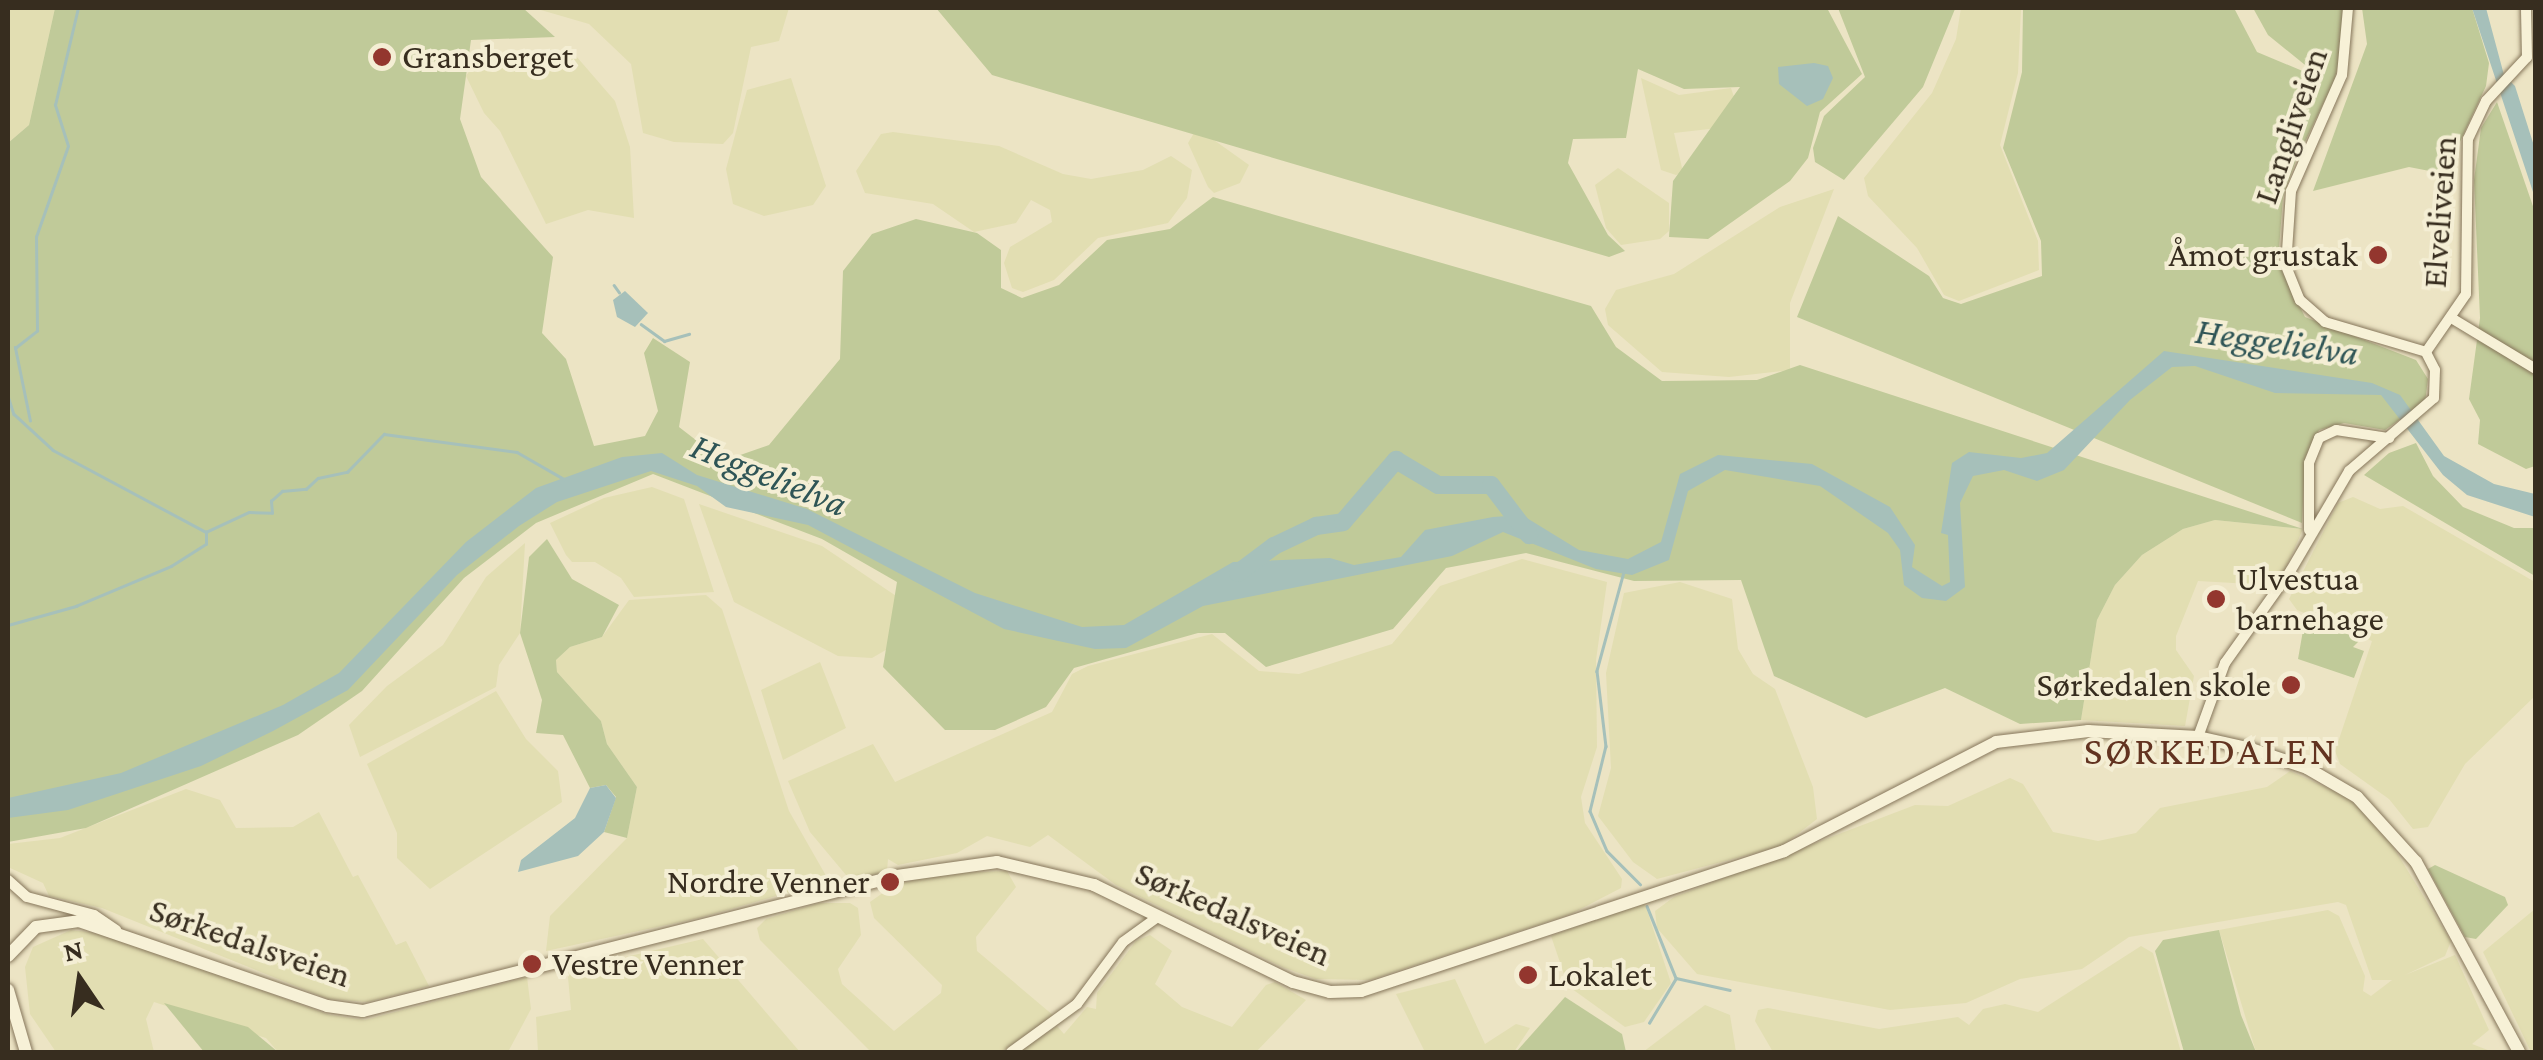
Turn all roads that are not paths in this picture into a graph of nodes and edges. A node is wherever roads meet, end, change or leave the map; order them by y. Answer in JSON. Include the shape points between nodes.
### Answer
{"nodes":[{"id":1,"x":2348,"y":8,"type":"edge"},
{"id":2,"x":2526,"y":8,"type":"edge"},
{"id":3,"x":2453,"y":319,"type":"junction"},
{"id":4,"x":2426,"y":352,"type":"junction"},
{"id":5,"x":2536,"y":369,"type":"edge"},
{"id":6,"x":2390,"y":437,"type":"junction"},
{"id":7,"x":2308,"y":536,"type":"junction"},
{"id":8,"x":2198,"y":737,"type":"junction"},
{"id":9,"x":8,"y":880,"type":"edge"},
{"id":10,"x":1159,"y":916,"type":"junction"},
{"id":11,"x":116,"y":930,"type":"junction"},
{"id":12,"x":8,"y":956,"type":"edge"},
{"id":13,"x":8,"y":990,"type":"edge"},
{"id":14,"x":9,"y":998,"type":"edge"},
{"id":15,"x":8,"y":1006,"type":"edge"},
{"id":16,"x":26,"y":1052,"type":"edge"},
{"id":17,"x":1011,"y":1052,"type":"edge"},
{"id":18,"x":2519,"y":1052,"type":"edge"}],
"edges":[{"from":1,"to":4,"type":"street","name":"Langliveien","via":[[2342,75],[2293,182],[2286,266],[2300,300],[2325,322]]},
{"from":2,"to":3,"type":"street","name":"Elveliveien","via":[[2530,48],[2468,138],[2469,276]]},
{"from":3,"to":4,"type":"street"},
{"from":3,"to":5,"type":"street"},
{"from":4,"to":6,"type":"street","via":[[2436,390],[2424,412]]},
{"from":6,"to":7,"type":"street","via":[[2353,465]]},
{"from":6,"to":7,"type":"street","via":[[2336,430],[2316,442],[2309,463]]},
{"from":7,"to":8,"type":"street","via":[[2226,663]]},
{"from":8,"to":10,"type":"street","name":"Sørkedalsveien","via":[[2063,731],[1996,742],[1784,851],[1361,991],[1330,992],[1293,982]]},
{"from":8,"to":18,"type":"street","name":"Sørkedalsveien","via":[[2307,768],[2382,818],[2428,882]]},
{"from":9,"to":11,"type":"street","via":[[27,897],[94,915]]},
{"from":10,"to":11,"type":"street","name":"Sørkedalsveien","via":[[1076,877],[1033,866],[939,867],[364,1011],[328,1006]]},
{"from":10,"to":17,"type":"street","via":[[1129,935],[1069,1012]]},
{"from":11,"to":12,"type":"street","name":"Sørkedalsveien","via":[[78,921],[44,923],[22,936]]},
{"from":13,"to":14,"type":"street"},
{"from":14,"to":15,"type":"street"},
{"from":14,"to":16,"type":"street"}]}
